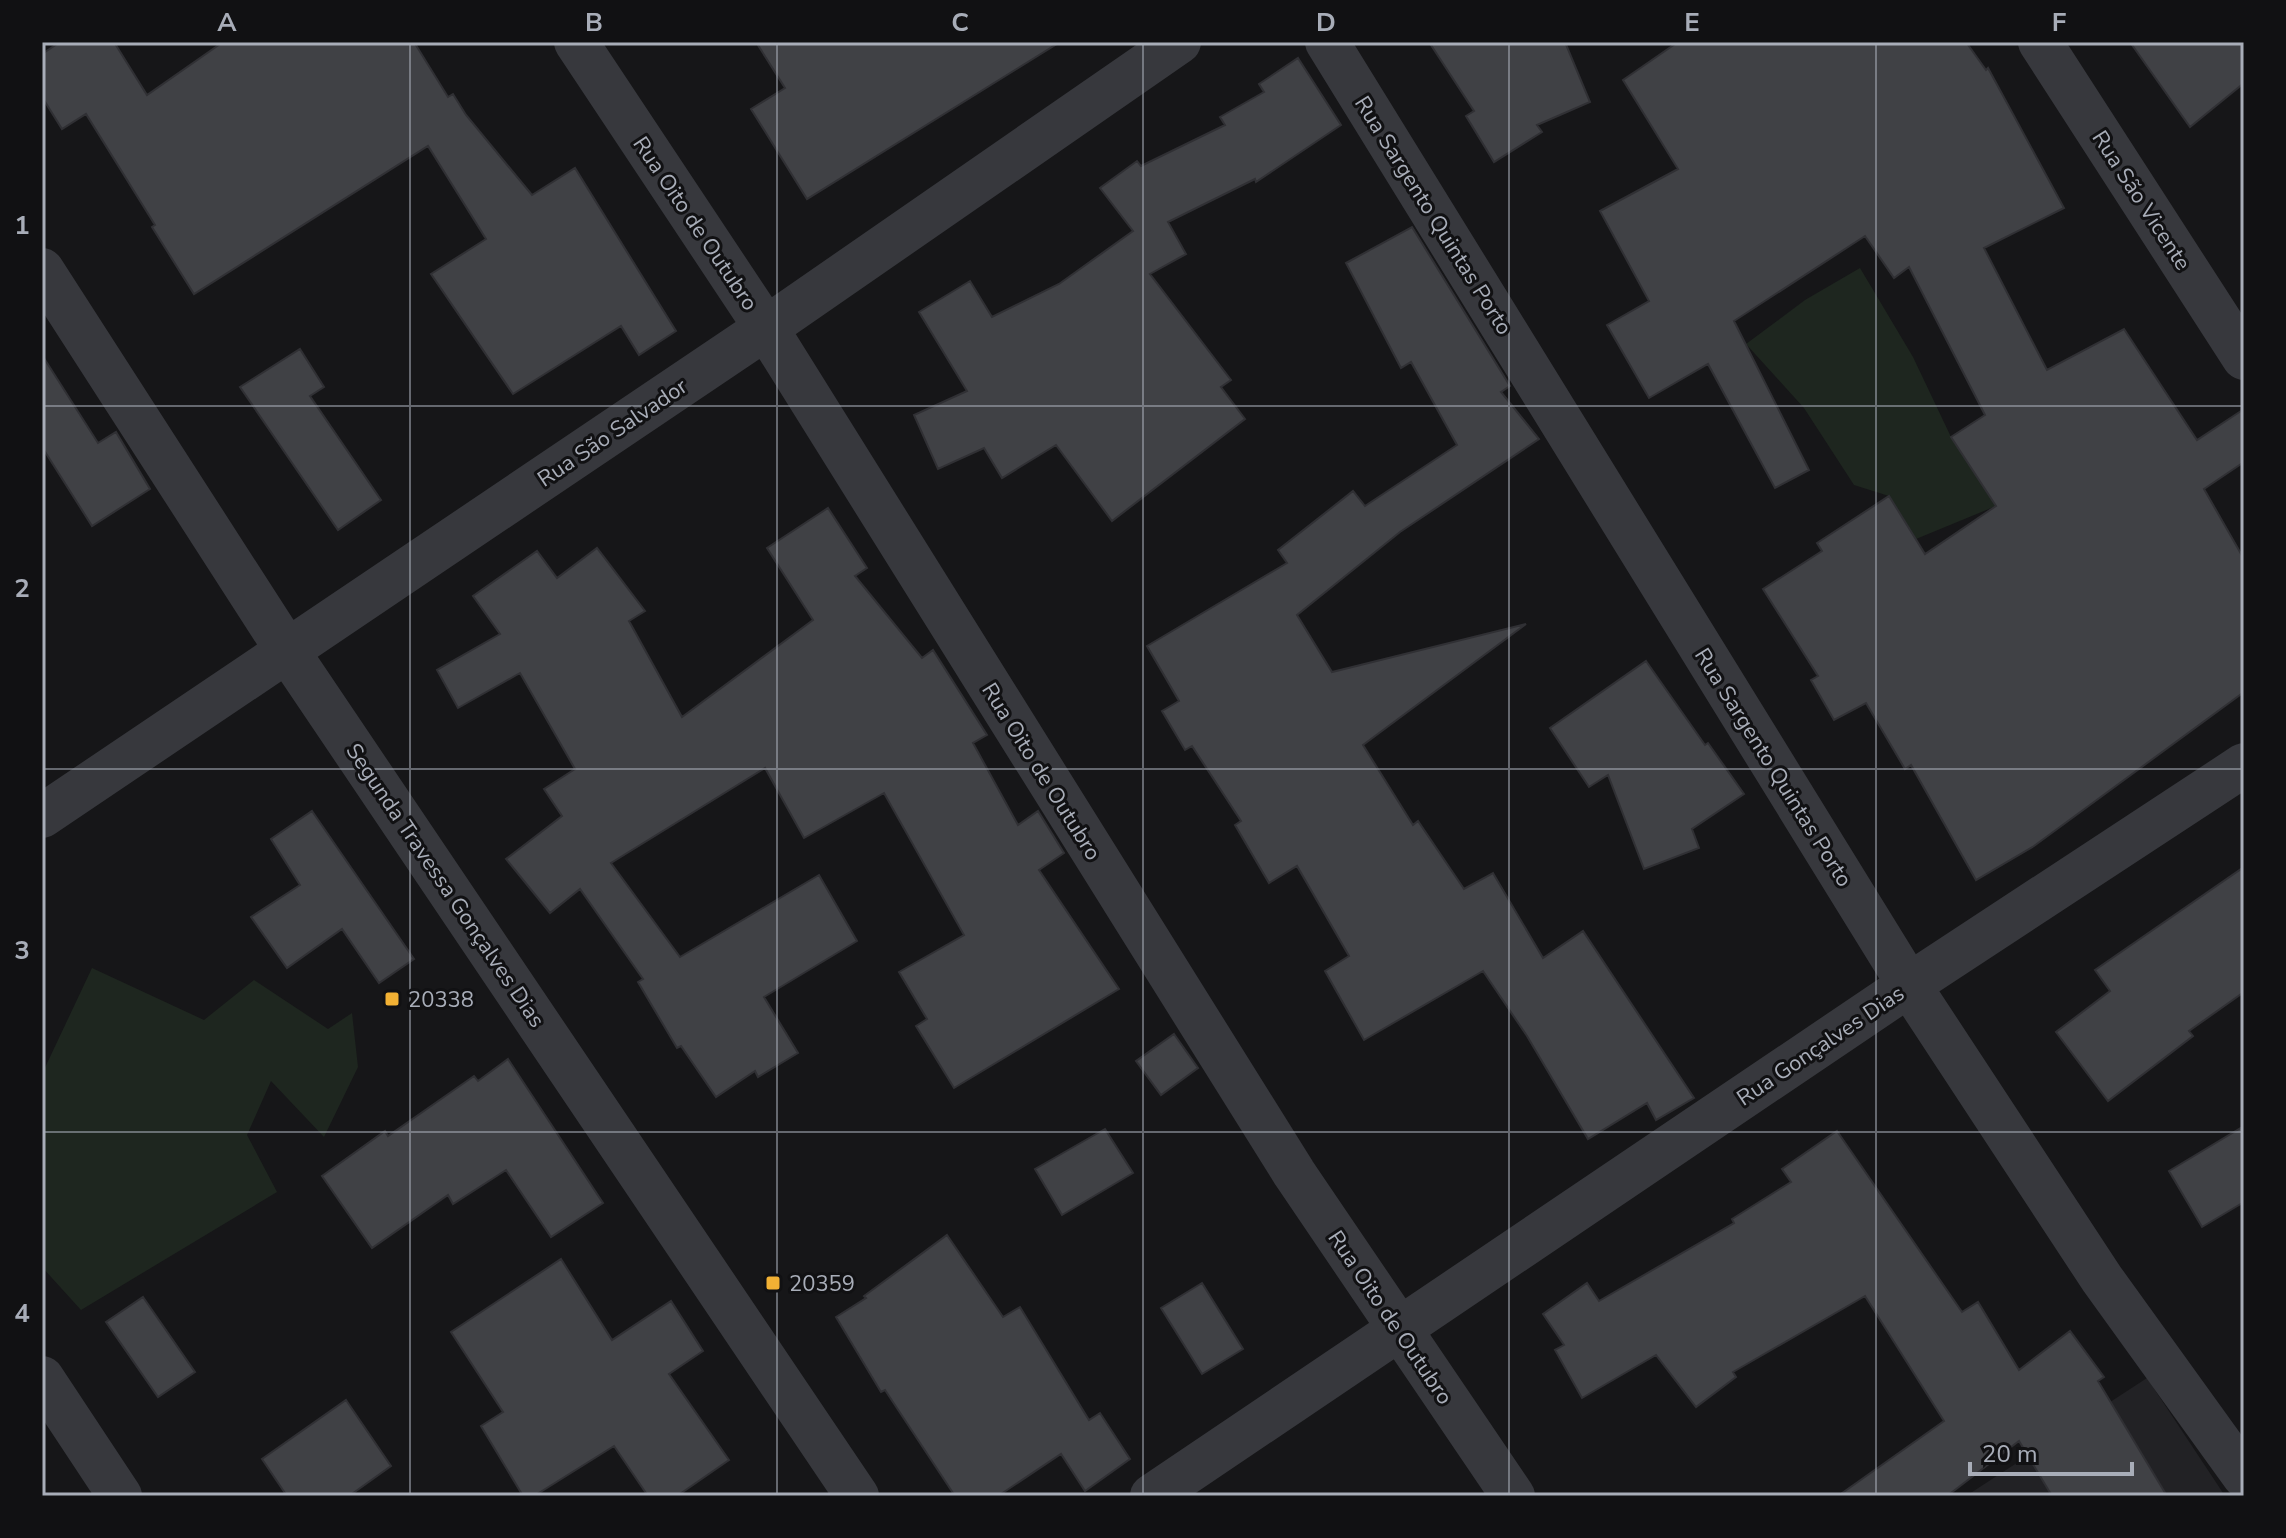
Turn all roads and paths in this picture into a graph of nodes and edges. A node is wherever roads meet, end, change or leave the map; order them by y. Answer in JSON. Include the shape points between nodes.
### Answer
{"nodes":[{"id":1,"x":576,"y":42,"type":"edge"},
{"id":2,"x":1179,"y":42,"type":"edge"},
{"id":3,"x":1327,"y":42,"type":"edge"},
{"id":4,"x":2040,"y":42,"type":"edge"},
{"id":5,"x":42,"y":270,"type":"edge"},
{"id":6,"x":766,"y":328,"type":"junction"},
{"id":7,"x":2244,"y":358,"type":"edge"},
{"id":8,"x":288,"y":652,"type":"junction"},
{"id":9,"x":2244,"y":765,"type":"edge"},
{"id":10,"x":42,"y":816,"type":"edge"},
{"id":11,"x":1909,"y":985,"type":"junction"},
{"id":12,"x":1399,"y":1330,"type":"junction"},
{"id":13,"x":42,"y":1378,"type":"edge"},
{"id":14,"x":2244,"y":1476,"type":"edge"},
{"id":15,"x":120,"y":1496,"type":"edge"},
{"id":16,"x":857,"y":1496,"type":"edge"},
{"id":17,"x":1152,"y":1496,"type":"edge"},
{"id":18,"x":1513,"y":1496,"type":"edge"}],
"edges":[{"from":1,"to":6,"type":"street","name":"Rua Oito de Outubro"},
{"from":2,"to":6,"type":"street","name":"Rua São Salvador"},
{"from":3,"to":11,"type":"street","name":"Rua Sargento Quintas Porto"},
{"from":4,"to":7,"type":"street","name":"Rua São Vicente"},
{"from":5,"to":8,"type":"street","name":"Segunda Travessa Gonçalves Dias"},
{"from":6,"to":8,"type":"street","name":"Rua São Salvador"},
{"from":6,"to":12,"type":"street","name":"Rua Oito de Outubro","via":[[1285,1160]]},
{"from":8,"to":10,"type":"street","name":"Rua São Salvador"},
{"from":8,"to":16,"type":"street","name":"Segunda Travessa Gonçalves Dias"},
{"from":9,"to":11,"type":"street","name":"Rua Gonçalves Dias"},
{"from":11,"to":12,"type":"street","name":"Rua Gonçalves Dias"},
{"from":11,"to":14,"type":"street","name":"Rua Sargento Quintas Porto","via":[[2102,1279]]},
{"from":12,"to":17,"type":"street","name":"Rua Gonçalves Dias"},
{"from":12,"to":18,"type":"street","name":"Rua Oito de Outubro"},
{"from":13,"to":15,"type":"street"}]}
